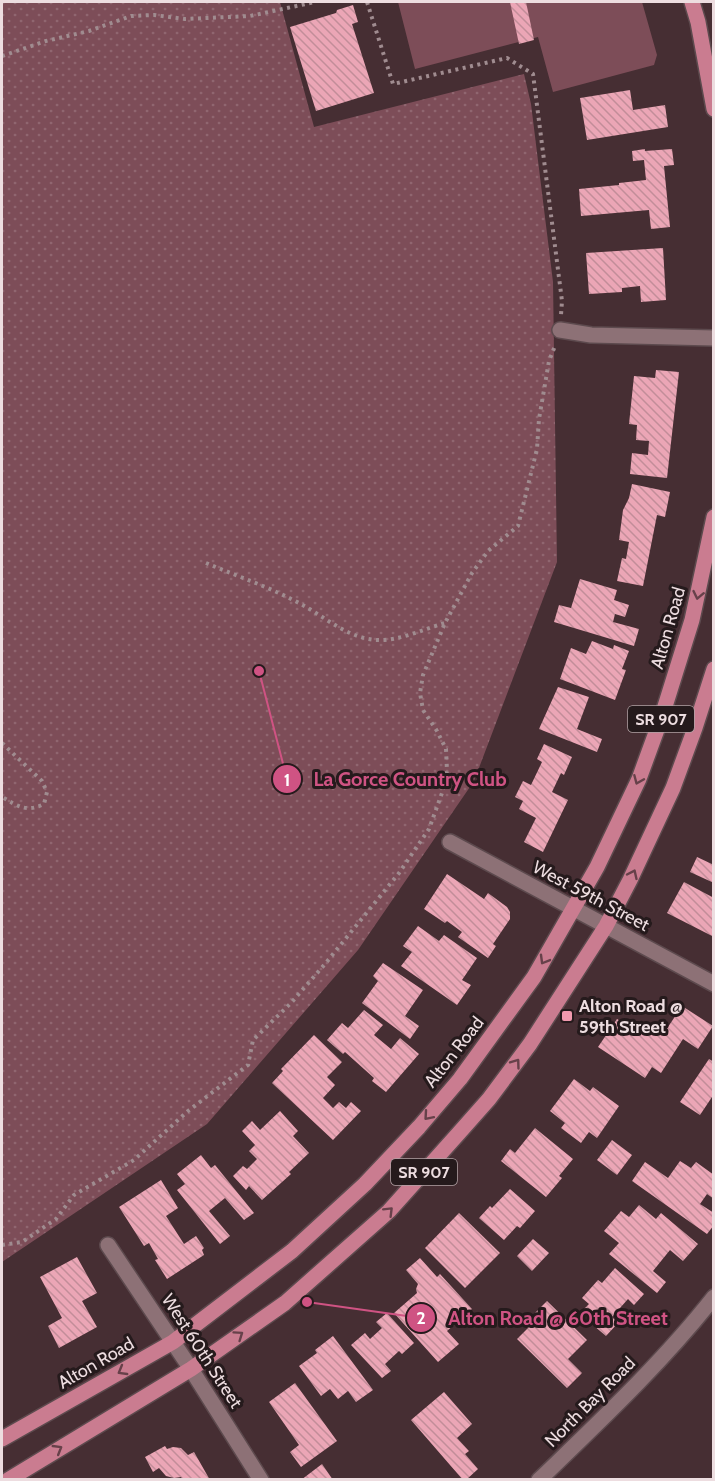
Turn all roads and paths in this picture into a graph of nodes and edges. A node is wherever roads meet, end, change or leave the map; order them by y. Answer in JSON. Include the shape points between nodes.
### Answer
{"nodes":[{"id":1,"x":315,"y":2,"type":"edge"},
{"id":2,"x":367,"y":2,"type":"edge"},
{"id":3,"x":692,"y":2,"type":"edge"},
{"id":4,"x":2,"y":56,"type":"edge"},
{"id":5,"x":714,"y":109,"type":"edge"},
{"id":6,"x":560,"y":330,"type":"junction"},
{"id":7,"x":714,"y":338,"type":"edge"},
{"id":8,"x":714,"y":517,"type":"edge"},
{"id":9,"x":206,"y":563,"type":"dead end"},
{"id":10,"x":444,"y":623,"type":"junction"},
{"id":11,"x":714,"y":669,"type":"edge"},
{"id":12,"x":2,"y":743,"type":"edge"},
{"id":13,"x":2,"y":797,"type":"edge"},
{"id":14,"x":450,"y":843,"type":"dead end"},
{"id":15,"x":574,"y":909,"type":"junction"},
{"id":16,"x":606,"y":926,"type":"junction"},
{"id":17,"x":714,"y":984,"type":"edge"},
{"id":18,"x":2,"y":1245,"type":"edge"},
{"id":19,"x":108,"y":1245,"type":"dead end"},
{"id":20,"x":714,"y":1297,"type":"edge"},
{"id":21,"x":173,"y":1342,"type":"junction"},
{"id":22,"x":191,"y":1369,"type":"junction"},
{"id":23,"x":2,"y":1439,"type":"edge"},
{"id":24,"x":8,"y":1479,"type":"edge"},
{"id":25,"x":261,"y":1479,"type":"edge"},
{"id":26,"x":539,"y":1479,"type":"edge"}],
"edges":[{"from":1,"to":4,"type":"path","via":[[250,16],[131,16]]},
{"from":2,"to":6,"type":"path","via":[[393,84],[507,58],[533,74],[562,301]]},
{"from":3,"to":5,"type":"main road"},
{"from":6,"to":7,"type":"street","via":[[591,335]]},
{"from":6,"to":10,"type":"path","via":[[549,361],[538,419],[537,450],[518,526],[488,551],[471,573]]},
{"from":8,"to":15,"type":"main road","name":"Alton Road","number":"SR 907","one_way":true,"via":[[692,620],[662,716],[639,780]]},
{"from":9,"to":10,"type":"path","via":[[370,639],[394,638]]},
{"from":10,"to":18,"type":"path","via":[[420,693],[423,710],[446,749],[447,771],[429,829],[399,873],[304,987],[253,1040],[248,1065],[188,1111],[134,1160],[74,1195],[56,1219],[22,1242]]},
{"from":16,"to":11,"type":"main road","number":"SR 907","one_way":true,"via":[[673,788]]},
{"from":12,"to":13,"type":"path","via":[[42,781],[47,792],[44,804],[33,809]]},
{"from":14,"to":15,"type":"street","name":"West 59th Street"},
{"from":15,"to":16,"type":"street","name":"West 59th Street"},
{"from":15,"to":21,"type":"main road","name":"Alton Road","number":"SR 907","one_way":true,"via":[[507,1016],[419,1127],[307,1238]]},
{"from":16,"to":17,"type":"street","name":"West 59th Street"},
{"from":22,"to":16,"type":"main road","number":"SR 907","one_way":true,"via":[[285,1303],[389,1211],[489,1099],[563,995]]},
{"from":19,"to":21,"type":"street","name":"West 60th Street"},
{"from":20,"to":26,"type":"street","name":"North Bay Road","via":[[628,1393]]},
{"from":21,"to":22,"type":"street","name":"West 60th Street"},
{"from":21,"to":23,"type":"main road","name":"Alton Road","number":"SR 907","one_way":true},
{"from":24,"to":22,"type":"main road","number":"SR 907","one_way":true},
{"from":22,"to":25,"type":"street","name":"West 60th Street"}]}
